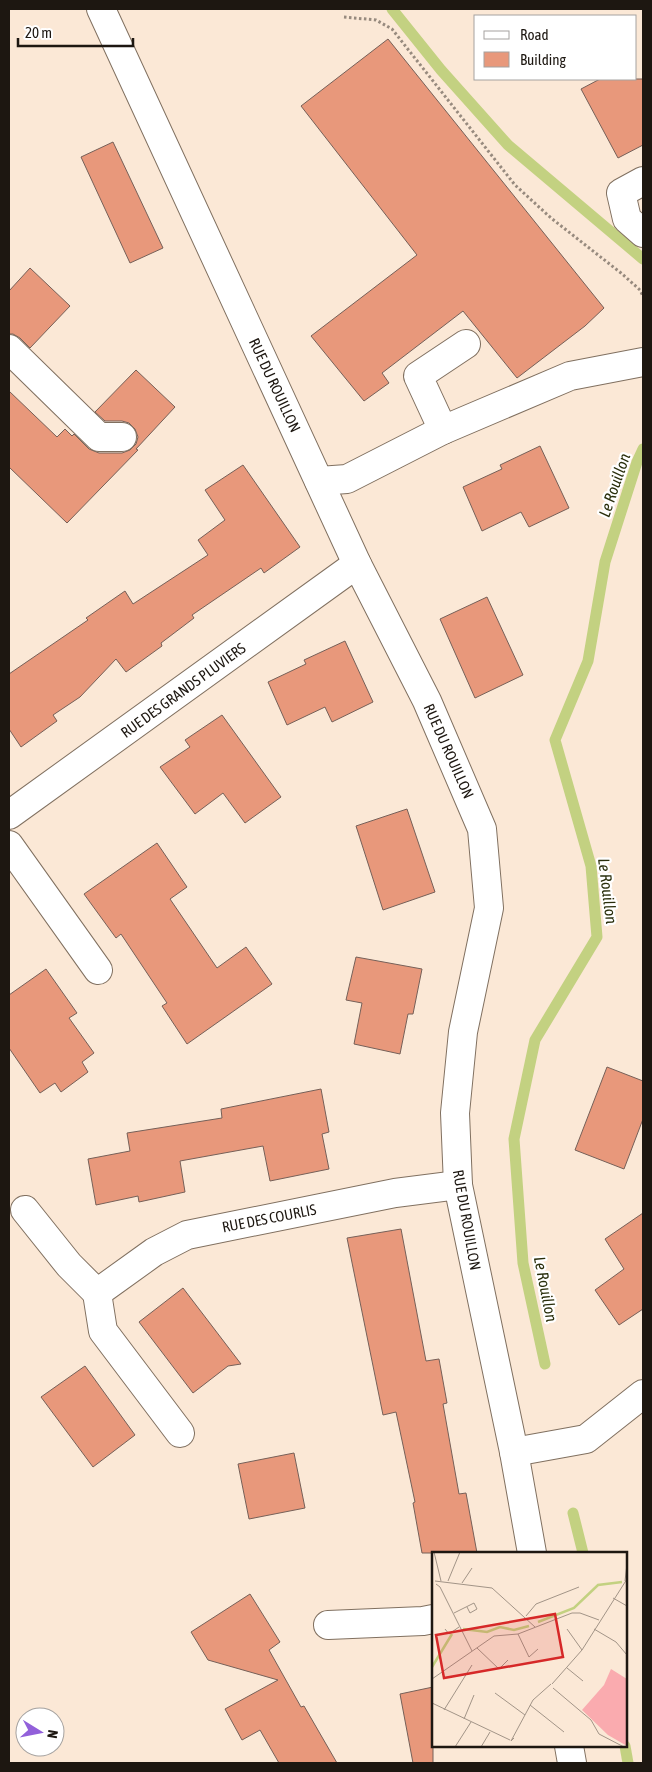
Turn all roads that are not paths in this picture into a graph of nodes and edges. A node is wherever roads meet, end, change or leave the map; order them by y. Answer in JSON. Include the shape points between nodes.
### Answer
{"nodes":[{"id":1,"x":101,"y":9,"type":"edge"},
{"id":2,"x":643,"y":181,"type":"edge"},
{"id":3,"x":643,"y":233,"type":"edge"},
{"id":4,"x":466,"y":344,"type":"dead end"},
{"id":5,"x":9,"y":350,"type":"edge"},
{"id":6,"x":643,"y":362,"type":"edge"},
{"id":7,"x":443,"y":430,"type":"junction"},
{"id":8,"x":122,"y":437,"type":"dead end"},
{"id":9,"x":319,"y":481,"type":"junction"},
{"id":10,"x":357,"y":564,"type":"junction"},
{"id":11,"x":9,"y":815,"type":"edge"},
{"id":12,"x":9,"y":845,"type":"edge"},
{"id":13,"x":98,"y":970,"type":"dead end"},
{"id":14,"x":458,"y":1185,"type":"junction"},
{"id":15,"x":24,"y":1210,"type":"dead end"},
{"id":16,"x":96,"y":1293,"type":"junction"},
{"id":17,"x":643,"y":1394,"type":"edge"},
{"id":18,"x":180,"y":1433,"type":"dead end"},
{"id":19,"x":514,"y":1452,"type":"junction"},
{"id":20,"x":532,"y":1552,"type":"edge"},
{"id":21,"x":432,"y":1619,"type":"edge"},
{"id":22,"x":328,"y":1626,"type":"dead end"},
{"id":23,"x":569,"y":1747,"type":"edge"},
{"id":24,"x":572,"y":1763,"type":"edge"}],
"edges":[{"from":1,"to":9,"type":"street","name":"RUE DU ROUILLON"},
{"from":2,"to":3,"type":"street","via":[[621,193],[627,219]]},
{"from":4,"to":7,"type":"street","via":[[418,376]]},
{"from":5,"to":8,"type":"street","via":[[99,437]]},
{"from":6,"to":7,"type":"street","via":[[570,376]]},
{"from":7,"to":9,"type":"street","via":[[347,479]]},
{"from":9,"to":10,"type":"street","name":"RUE DU ROUILLON"},
{"from":10,"to":11,"type":"street","name":"RUE DES GRANDS PLUVIERS"},
{"from":10,"to":14,"type":"street","name":"RUE DU ROUILLON","via":[[427,701],[482,828],[490,908],[463,1032],[455,1114]]},
{"from":12,"to":13,"type":"street"},
{"from":14,"to":16,"type":"street","name":"RUE DES COURLIS","via":[[395,1193],[187,1235],[154,1252]]},
{"from":14,"to":19,"type":"street","name":"RUE DU ROUILLON"},
{"from":15,"to":16,"type":"street"},
{"from":16,"to":18,"type":"street","via":[[103,1331]]},
{"from":17,"to":19,"type":"street","via":[[586,1439]]},
{"from":19,"to":20,"type":"street","name":"RUE DU ROUILLON"},
{"from":21,"to":22,"type":"street"},
{"from":23,"to":24,"type":"street"}]}
